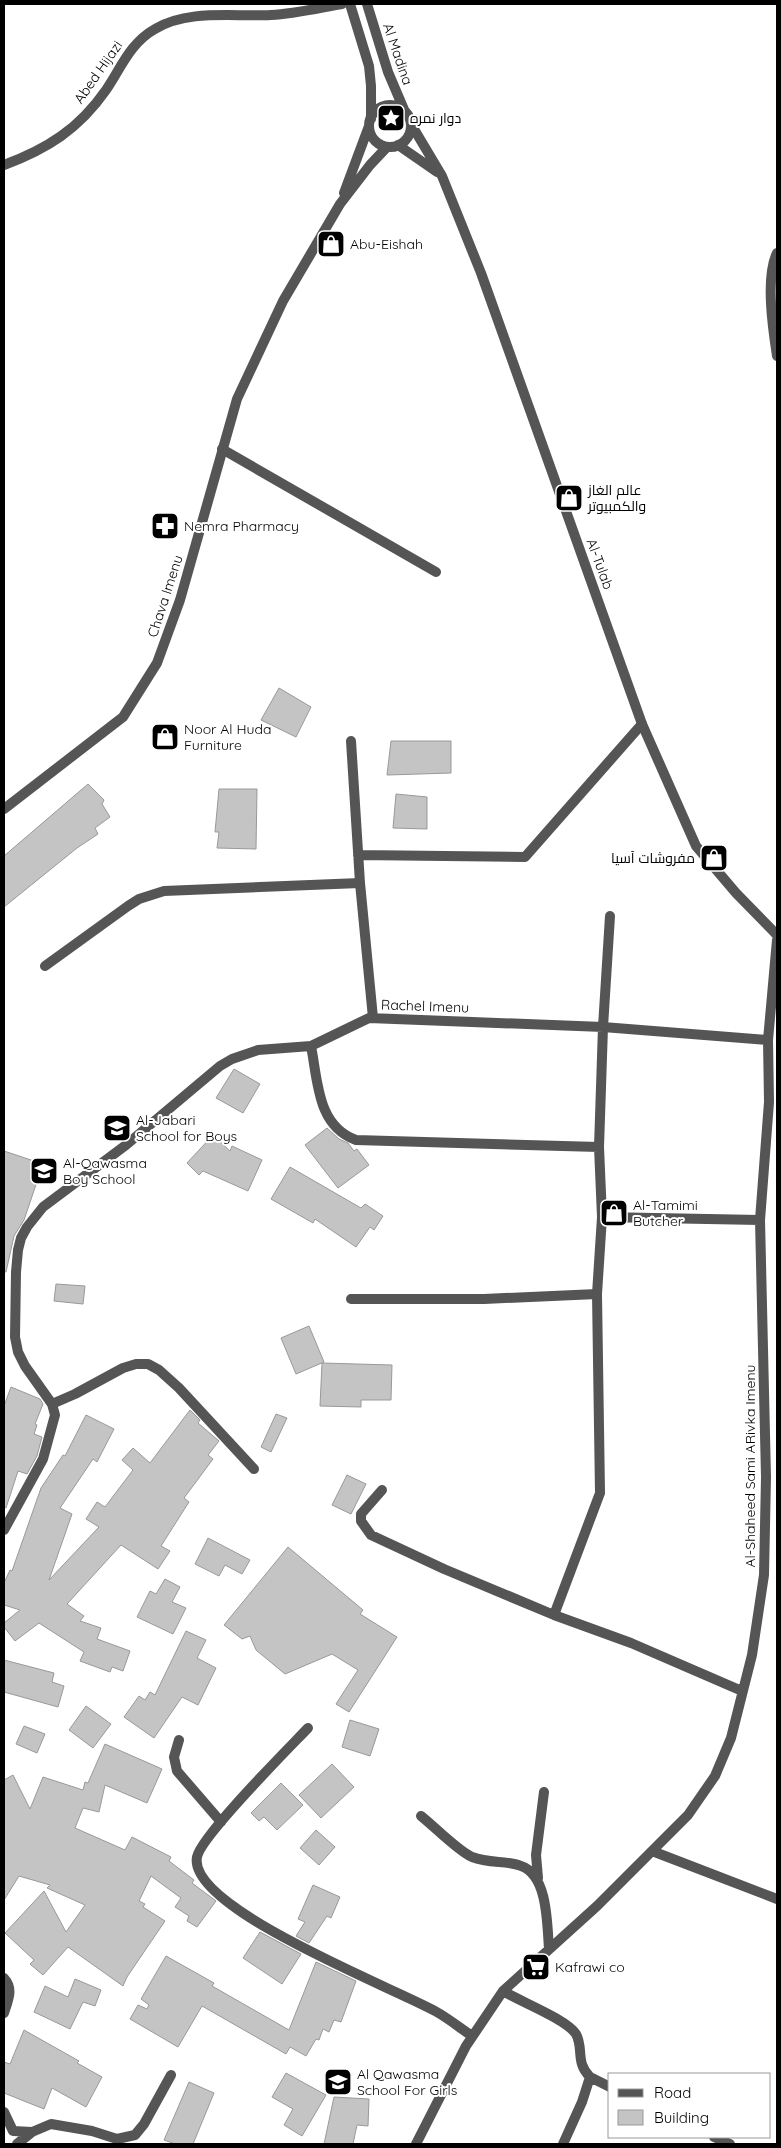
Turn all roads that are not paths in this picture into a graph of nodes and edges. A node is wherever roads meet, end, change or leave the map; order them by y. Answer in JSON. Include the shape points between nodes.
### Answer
{"nodes":[{"id":1,"x":342,"y":4,"type":"edge"},
{"id":2,"x":350,"y":4,"type":"edge"},
{"id":3,"x":367,"y":4,"type":"edge"},
{"id":4,"x":405,"y":112,"type":"junction"},
{"id":5,"x":370,"y":122,"type":"junction"},
{"id":6,"x":411,"y":124,"type":"junction"},
{"id":7,"x":398,"y":145,"type":"junction"},
{"id":8,"x":387,"y":147,"type":"junction"},
{"id":9,"x":4,"y":165,"type":"edge"},
{"id":10,"x":442,"y":176,"type":"junction"},
{"id":11,"x":340,"y":204,"type":"junction"},
{"id":12,"x":777,"y":253,"type":"edge"},
{"id":13,"x":777,"y":356,"type":"edge"},
{"id":14,"x":222,"y":449,"type":"junction"},
{"id":15,"x":436,"y":572,"type":"dead end"},
{"id":16,"x":642,"y":724,"type":"junction"},
{"id":17,"x":351,"y":741,"type":"dead end"},
{"id":18,"x":4,"y":809,"type":"edge"},
{"id":19,"x":358,"y":855,"type":"junction"},
{"id":20,"x":360,"y":883,"type":"junction"},
{"id":21,"x":610,"y":916,"type":"dead end"},
{"id":22,"x":777,"y":935,"type":"edge"},
{"id":23,"x":777,"y":940,"type":"edge"},
{"id":24,"x":45,"y":966,"type":"dead end"},
{"id":25,"x":373,"y":1018,"type":"junction"},
{"id":26,"x":603,"y":1027,"type":"junction"},
{"id":27,"x":768,"y":1040,"type":"junction"},
{"id":28,"x":311,"y":1046,"type":"junction"},
{"id":29,"x":599,"y":1147,"type":"junction"},
{"id":30,"x":602,"y":1217,"type":"junction"},
{"id":31,"x":760,"y":1220,"type":"junction"},
{"id":32,"x":597,"y":1294,"type":"junction"},
{"id":33,"x":351,"y":1299,"type":"dead end"},
{"id":34,"x":52,"y":1404,"type":"junction"},
{"id":35,"x":254,"y":1470,"type":"dead end"},
{"id":36,"x":382,"y":1490,"type":"dead end"},
{"id":37,"x":4,"y":1530,"type":"edge"},
{"id":38,"x":554,"y":1615,"type":"junction"},
{"id":39,"x":742,"y":1691,"type":"junction"},
{"id":40,"x":308,"y":1728,"type":"dead end"},
{"id":41,"x":179,"y":1740,"type":"dead end"},
{"id":42,"x":544,"y":1792,"type":"dead end"},
{"id":43,"x":421,"y":1816,"type":"dead end"},
{"id":44,"x":221,"y":1822,"type":"junction"},
{"id":45,"x":652,"y":1851,"type":"junction"},
{"id":46,"x":538,"y":1878,"type":"junction"},
{"id":47,"x":777,"y":1899,"type":"edge"},
{"id":48,"x":549,"y":1948,"type":"junction"},
{"id":49,"x":4,"y":1978,"type":"edge"},
{"id":50,"x":503,"y":1991,"type":"junction"},
{"id":51,"x":4,"y":2013,"type":"edge"},
{"id":52,"x":472,"y":2036,"type":"junction"},
{"id":53,"x":171,"y":2075,"type":"dead end"},
{"id":54,"x":590,"y":2078,"type":"junction"},
{"id":55,"x":608,"y":2086,"type":"edge"},
{"id":56,"x":4,"y":2112,"type":"edge"},
{"id":57,"x":13,"y":2131,"type":"junction"},
{"id":58,"x":32,"y":2132,"type":"junction"},
{"id":59,"x":716,"y":2138,"type":"edge"},
{"id":60,"x":17,"y":2144,"type":"edge"},
{"id":61,"x":416,"y":2144,"type":"edge"},
{"id":62,"x":563,"y":2144,"type":"edge"},
{"id":63,"x":730,"y":2144,"type":"edge"}],
"edges":[{"from":1,"to":9,"type":"street","name":"Abed Hijazi","via":[[273,15],[196,17],[166,23],[134,45],[94,106],[67,133],[35,153]]},
{"from":2,"to":5,"type":"street","via":[[369,66]]},
{"from":3,"to":4,"type":"street","name":"Al Madina","via":[[388,72]]},
{"from":4,"to":5,"type":"street","via":[[386,106],[380,108]]},
{"from":4,"to":6,"type":"street"},
{"from":5,"to":8,"type":"street","via":[[373,139]]},
{"from":5,"to":11,"type":"street"},
{"from":6,"to":7,"type":"street","via":[[408,136]]},
{"from":6,"to":10,"type":"street","name":"Al-Tulab"},
{"from":7,"to":8,"type":"street"},
{"from":7,"to":10,"type":"street"},
{"from":8,"to":11,"type":"street"},
{"from":10,"to":16,"type":"street","name":"Al-Tulab","via":[[481,274]]},
{"from":11,"to":14,"type":"street","name":"Chava Imenu","via":[[284,301],[237,399]]},
{"from":12,"to":13,"type":"street","via":[[771,300]]},
{"from":14,"to":15,"type":"street"},
{"from":14,"to":18,"type":"street","name":"Chava Imenu","via":[[180,600],[157,663],[123,717]]},
{"from":16,"to":19,"type":"street","via":[[526,857]]},
{"from":16,"to":22,"type":"street","name":"Al-Tulab","via":[[696,846]]},
{"from":17,"to":19,"type":"street"},
{"from":19,"to":20,"type":"street"},
{"from":20,"to":24,"type":"street","via":[[158,892],[128,906]]},
{"from":20,"to":25,"type":"street"},
{"from":21,"to":26,"type":"street"},
{"from":23,"to":27,"type":"street","name":"Al-Shaheed Sami ARivka Imenu"},
{"from":25,"to":26,"type":"street","name":"Rachel Imenu"},
{"from":25,"to":28,"type":"street","name":"Rachel Imenu"},
{"from":26,"to":27,"type":"street","name":"Rachel Imenu"},
{"from":26,"to":29,"type":"street"},
{"from":27,"to":31,"type":"street","name":"Al-Shaheed Sami ARivka Imenu","via":[[769,1102]]},
{"from":28,"to":29,"type":"street","via":[[327,1117],[339,1132],[356,1140]]},
{"from":28,"to":34,"type":"street","name":"Rachel Imenu","via":[[258,1050],[226,1062],[34,1216],[18,1250],[15,1337],[25,1366]]},
{"from":29,"to":30,"type":"street"},
{"from":30,"to":31,"type":"street"},
{"from":30,"to":32,"type":"street"},
{"from":31,"to":39,"type":"street","name":"Al-Shaheed Sami ARivka Imenu","via":[[766,1477],[764,1575],[752,1655]]},
{"from":32,"to":33,"type":"street"},
{"from":32,"to":38,"type":"street","via":[[600,1493]]},
{"from":34,"to":35,"type":"street","via":[[123,1368],[148,1364],[179,1388]]},
{"from":34,"to":37,"type":"street","via":[[55,1415],[43,1459]]},
{"from":36,"to":38,"type":"street","via":[[360,1514],[371,1536]]},
{"from":38,"to":39,"type":"street","via":[[631,1643]]},
{"from":39,"to":45,"type":"street","name":"Al-Shaheed Sami ARivka Imenu","via":[[731,1738],[715,1776],[696,1805]]},
{"from":40,"to":44,"type":"street"},
{"from":41,"to":44,"type":"street","via":[[174,1757],[177,1771]]},
{"from":42,"to":46,"type":"street","via":[[536,1855]]},
{"from":43,"to":46,"type":"street","via":[[469,1856],[485,1862],[522,1866]]},
{"from":44,"to":52,"type":"street","via":[[197,1856],[202,1877],[215,1893],[295,1944],[435,2011]]},
{"from":45,"to":47,"type":"street"},
{"from":45,"to":48,"type":"street","name":"Al-Shaheed Sami ARivka Imenu","via":[[592,1911]]},
{"from":46,"to":48,"type":"street"},
{"from":48,"to":50,"type":"street","name":"Al-Shaheed Sami ARivka Imenu"},
{"from":49,"to":51,"type":"street","via":[[10,1992]]},
{"from":50,"to":52,"type":"street","name":"Al-Shaheed Sami ARivka Imenu"},
{"from":50,"to":54,"type":"street","via":[[568,2024],[577,2036],[582,2070]]},
{"from":52,"to":61,"type":"street","name":"Al-Shaheed Sami ARivka Imenu"},
{"from":53,"to":58,"type":"street","via":[[135,2135],[116,2139],[51,2124]]},
{"from":54,"to":55,"type":"street"},
{"from":54,"to":62,"type":"street"},
{"from":56,"to":57,"type":"street"},
{"from":57,"to":58,"type":"street"},
{"from":57,"to":60,"type":"street"},
{"from":58,"to":60,"type":"street"},
{"from":59,"to":63,"type":"street"}]}
